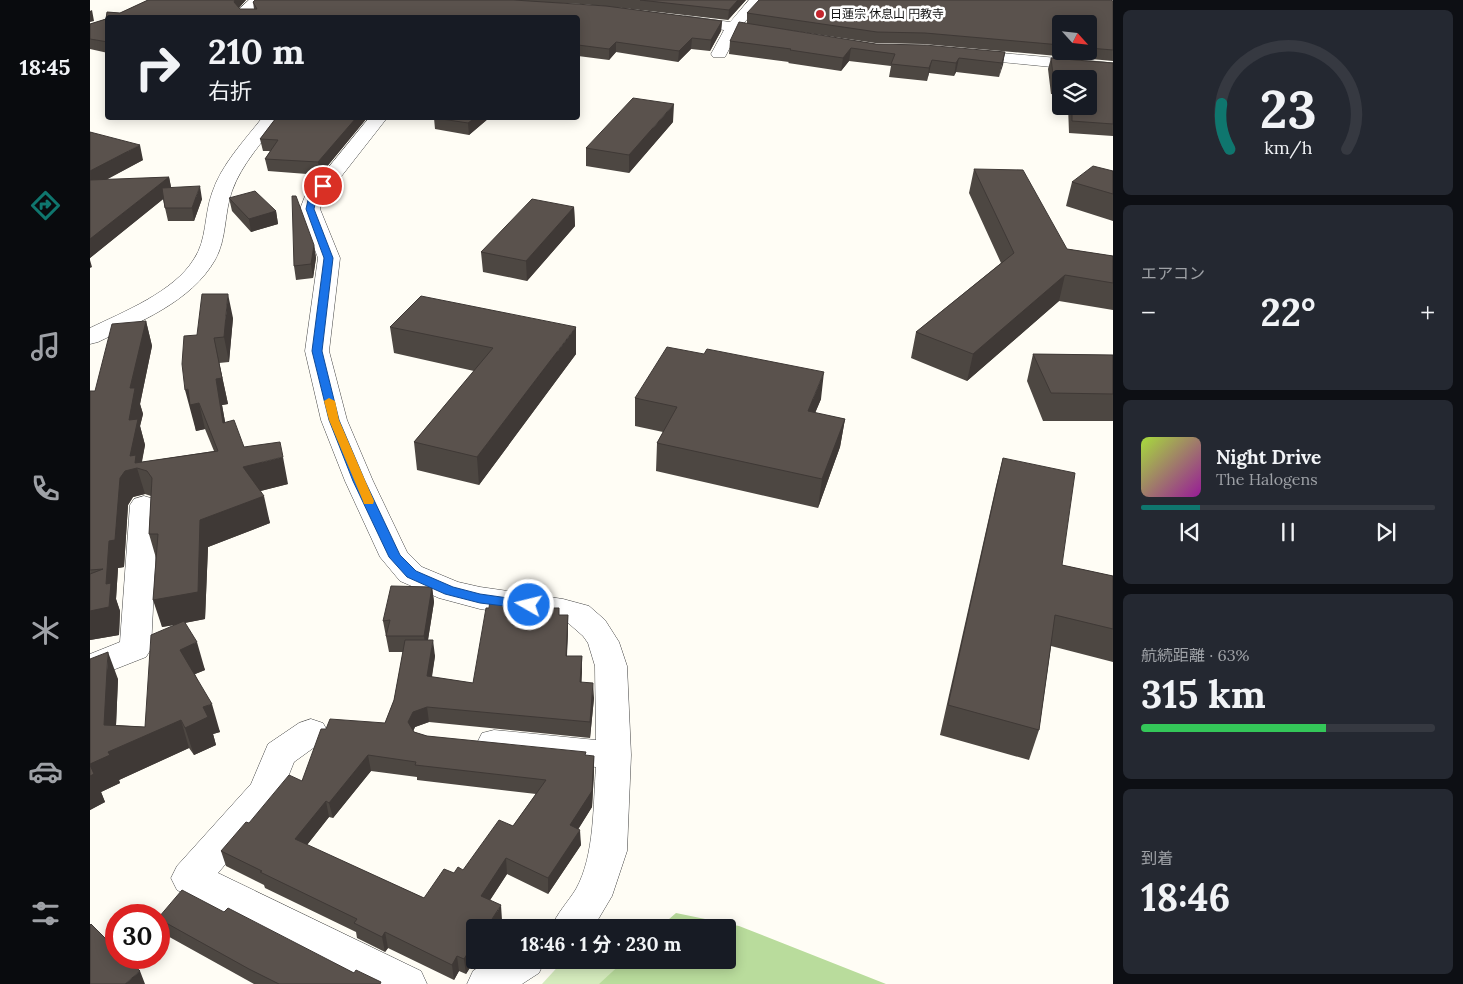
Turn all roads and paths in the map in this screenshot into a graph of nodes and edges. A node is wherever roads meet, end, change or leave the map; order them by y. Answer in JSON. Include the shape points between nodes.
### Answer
{"nodes":[{"id":1,"x":258,"y":0,"type":"edge"},
{"id":2,"x":757,"y":0,"type":"edge"},
{"id":3,"x":247,"y":15,"type":"edge"},
{"id":4,"x":675,"y":18,"type":"edge"},
{"id":5,"x":733,"y":26,"type":"junction"},
{"id":6,"x":790,"y":38,"type":"edge"},
{"id":7,"x":719,"y":54,"type":"dead end"},
{"id":8,"x":952,"y":54,"type":"edge"},
{"id":9,"x":1113,"y":68,"type":"edge"},
{"id":10,"x":269,"y":120,"type":"edge"},
{"id":11,"x":376,"y":120,"type":"edge"},
{"id":12,"x":90,"y":336,"type":"edge"},
{"id":13,"x":144,"y":505,"type":"dead end"},
{"id":14,"x":90,"y":667,"type":"edge"},
{"id":15,"x":311,"y":732,"type":"dead end"},
{"id":16,"x":468,"y":741,"type":"edge"},
{"id":17,"x":614,"y":755,"type":"junction"},
{"id":18,"x":576,"y":919,"type":"edge"},
{"id":19,"x":511,"y":969,"type":"edge"},
{"id":20,"x":406,"y":984,"type":"edge"},
{"id":21,"x":487,"y":984,"type":"edge"}],
"edges":[{"from":1,"to":3,"type":"street","via":[[244,11]]},
{"from":2,"to":5,"type":"street"},
{"from":4,"to":5,"type":"street"},
{"from":5,"to":6,"type":"street"},
{"from":5,"to":7,"type":"street"},
{"from":8,"to":9,"type":"street"},
{"from":10,"to":12,"type":"street","via":[[236,162],[222,192],[210,250],[204,263],[171,294]]},
{"from":11,"to":17,"type":"street","via":[[312,200],[310,209],[329,258],[317,351],[334,420],[395,557],[411,574],[450,591],[578,614],[594,628],[611,666]]},
{"from":13,"to":14,"type":"street","via":[[135,649]]},
{"from":15,"to":20,"type":"street","via":[[280,754],[265,792],[190,878]]},
{"from":16,"to":17,"type":"street"},
{"from":17,"to":18,"type":"street","via":[[608,851],[593,896]]},
{"from":19,"to":21,"type":"street"}]}
